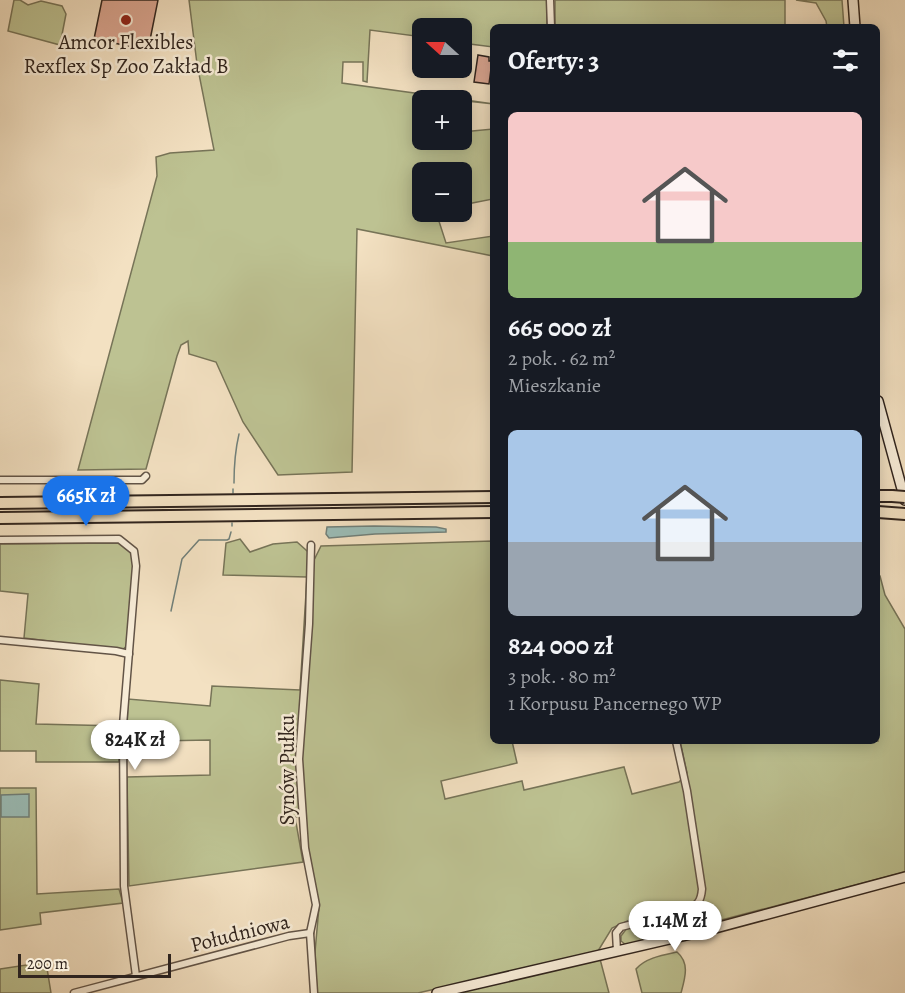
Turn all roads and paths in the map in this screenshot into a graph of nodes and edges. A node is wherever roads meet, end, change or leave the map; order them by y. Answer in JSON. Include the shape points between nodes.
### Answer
{"nodes":[{"id":1,"x":550,"y":0,"type":"edge"},
{"id":2,"x":853,"y":0,"type":"edge"},
{"id":3,"x":551,"y":24,"type":"edge"},
{"id":4,"x":855,"y":24,"type":"edge"},
{"id":5,"x":880,"y":408,"type":"edge"},
{"id":6,"x":146,"y":476,"type":"dead end"},
{"id":7,"x":0,"y":480,"type":"edge"},
{"id":8,"x":880,"y":496,"type":"edge"},
{"id":9,"x":490,"y":497,"type":"edge"},
{"id":10,"x":905,"y":499,"type":"edge"},
{"id":11,"x":0,"y":503,"type":"edge"},
{"id":12,"x":490,"y":512,"type":"edge"},
{"id":13,"x":880,"y":512,"type":"edge"},
{"id":14,"x":901,"y":513,"type":"edge"},
{"id":15,"x":0,"y":518,"type":"edge"},
{"id":16,"x":0,"y":540,"type":"edge"},
{"id":17,"x":311,"y":545,"type":"dead end"},
{"id":18,"x":0,"y":640,"type":"edge"},
{"id":19,"x":129,"y":654,"type":"junction"},
{"id":20,"x":677,"y":744,"type":"edge"},
{"id":21,"x":905,"y":877,"type":"edge"},
{"id":22,"x":310,"y":933,"type":"junction"},
{"id":23,"x":617,"y":951,"type":"junction"},
{"id":24,"x":136,"y":976,"type":"junction"},
{"id":25,"x":74,"y":993,"type":"edge"},
{"id":26,"x":314,"y":993,"type":"edge"},
{"id":27,"x":436,"y":993,"type":"edge"}],
"edges":[{"from":1,"to":3,"type":"street"},
{"from":2,"to":4,"type":"street"},
{"from":5,"to":10,"type":"street"},
{"from":6,"to":7,"type":"street","via":[[142,480]]},
{"from":8,"to":10,"type":"highway","bridge":true},
{"from":9,"to":11,"type":"highway"},
{"from":12,"to":15,"type":"highway"},
{"from":13,"to":14,"type":"highway"},
{"from":16,"to":19,"type":"street","via":[[119,539],[134,551]]},
{"from":17,"to":22,"type":"street","name":"Synów Pułku","via":[[299,759],[305,849],[316,905]]},
{"from":18,"to":19,"type":"street"},
{"from":19,"to":24,"type":"street","via":[[123,725],[124,886]]},
{"from":20,"to":23,"type":"street","via":[[701,900],[687,910],[621,927],[616,933]]},
{"from":21,"to":23,"type":"street"},
{"from":22,"to":24,"type":"street","name":"Południowa"},
{"from":22,"to":26,"type":"street","name":"Synów Pułku"},
{"from":23,"to":27,"type":"street"},
{"from":24,"to":25,"type":"street","name":"Południowa"}]}
